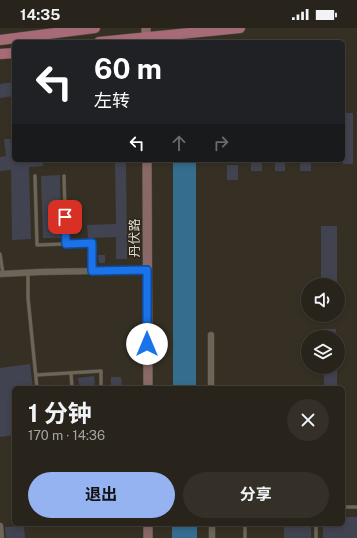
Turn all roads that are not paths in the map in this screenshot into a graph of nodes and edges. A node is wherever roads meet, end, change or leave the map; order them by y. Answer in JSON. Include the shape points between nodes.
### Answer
{"nodes":[{"id":1,"x":94,"y":28,"type":"edge"},
{"id":2,"x":240,"y":28,"type":"edge"},
{"id":3,"x":146,"y":35,"type":"edge"},
{"id":4,"x":0,"y":40,"type":"edge"},
{"id":5,"x":112,"y":40,"type":"edge"},
{"id":6,"x":12,"y":53,"type":"edge"},
{"id":7,"x":0,"y":54,"type":"edge"},
{"id":8,"x":147,"y":162,"type":"edge"},
{"id":9,"x":35,"y":176,"type":"dead end"},
{"id":10,"x":64,"y":176,"type":"dead end"},
{"id":11,"x":66,"y":244,"type":"junction"},
{"id":12,"x":0,"y":254,"type":"edge"},
{"id":13,"x":147,"y":270,"type":"junction"},
{"id":14,"x":92,"y":271,"type":"junction"},
{"id":15,"x":28,"y":272,"type":"junction"},
{"id":16,"x":1,"y":274,"type":"edge"},
{"id":17,"x":211,"y":335,"type":"dead end"},
{"id":18,"x":71,"y":373,"type":"junction"},
{"id":19,"x":36,"y":375,"type":"junction"},
{"id":20,"x":37,"y":386,"type":"edge"},
{"id":21,"x":72,"y":386,"type":"edge"},
{"id":22,"x":101,"y":386,"type":"edge"},
{"id":23,"x":148,"y":386,"type":"edge"},
{"id":24,"x":211,"y":386,"type":"edge"},
{"id":25,"x":345,"y":507,"type":"edge"},
{"id":26,"x":357,"y":507,"type":"edge"},
{"id":27,"x":0,"y":526,"type":"edge"},
{"id":28,"x":148,"y":526,"type":"edge"},
{"id":29,"x":212,"y":526,"type":"edge"},
{"id":30,"x":245,"y":526,"type":"edge"},
{"id":31,"x":316,"y":526,"type":"edge"},
{"id":32,"x":1,"y":538,"type":"edge"},
{"id":33,"x":148,"y":538,"type":"edge"},
{"id":34,"x":212,"y":538,"type":"edge"},
{"id":35,"x":246,"y":538,"type":"edge"},
{"id":36,"x":316,"y":538,"type":"edge"}],
"edges":[{"from":1,"to":4,"type":"main road"},
{"from":2,"to":3,"type":"main road","via":[[218,32]]},
{"from":3,"to":5,"type":"main road"},
{"from":6,"to":7,"type":"main road"},
{"from":8,"to":13,"type":"main road","name":"丹伏路"},
{"from":9,"to":11,"type":"lane","via":[[36,245]]},
{"from":10,"to":11,"type":"lane"},
{"from":11,"to":14,"type":"lane","via":[[92,243]]},
{"from":12,"to":16,"type":"lane"},
{"from":13,"to":14,"type":"street"},
{"from":13,"to":23,"type":"main road","name":"丹伏路"},
{"from":14,"to":15,"type":"street"},
{"from":15,"to":16,"type":"street"},
{"from":15,"to":19,"type":"lane","via":[[28,298]]},
{"from":17,"to":24,"type":"street"},
{"from":18,"to":19,"type":"lane"},
{"from":18,"to":21,"type":"lane"},
{"from":18,"to":22,"type":"lane","via":[[101,371]]},
{"from":19,"to":20,"type":"lane"},
{"from":25,"to":26,"type":"lane"},
{"from":27,"to":32,"type":"street"},
{"from":28,"to":33,"type":"main road"},
{"from":29,"to":34,"type":"street"},
{"from":30,"to":35,"type":"lane"},
{"from":31,"to":36,"type":"lane"}]}
